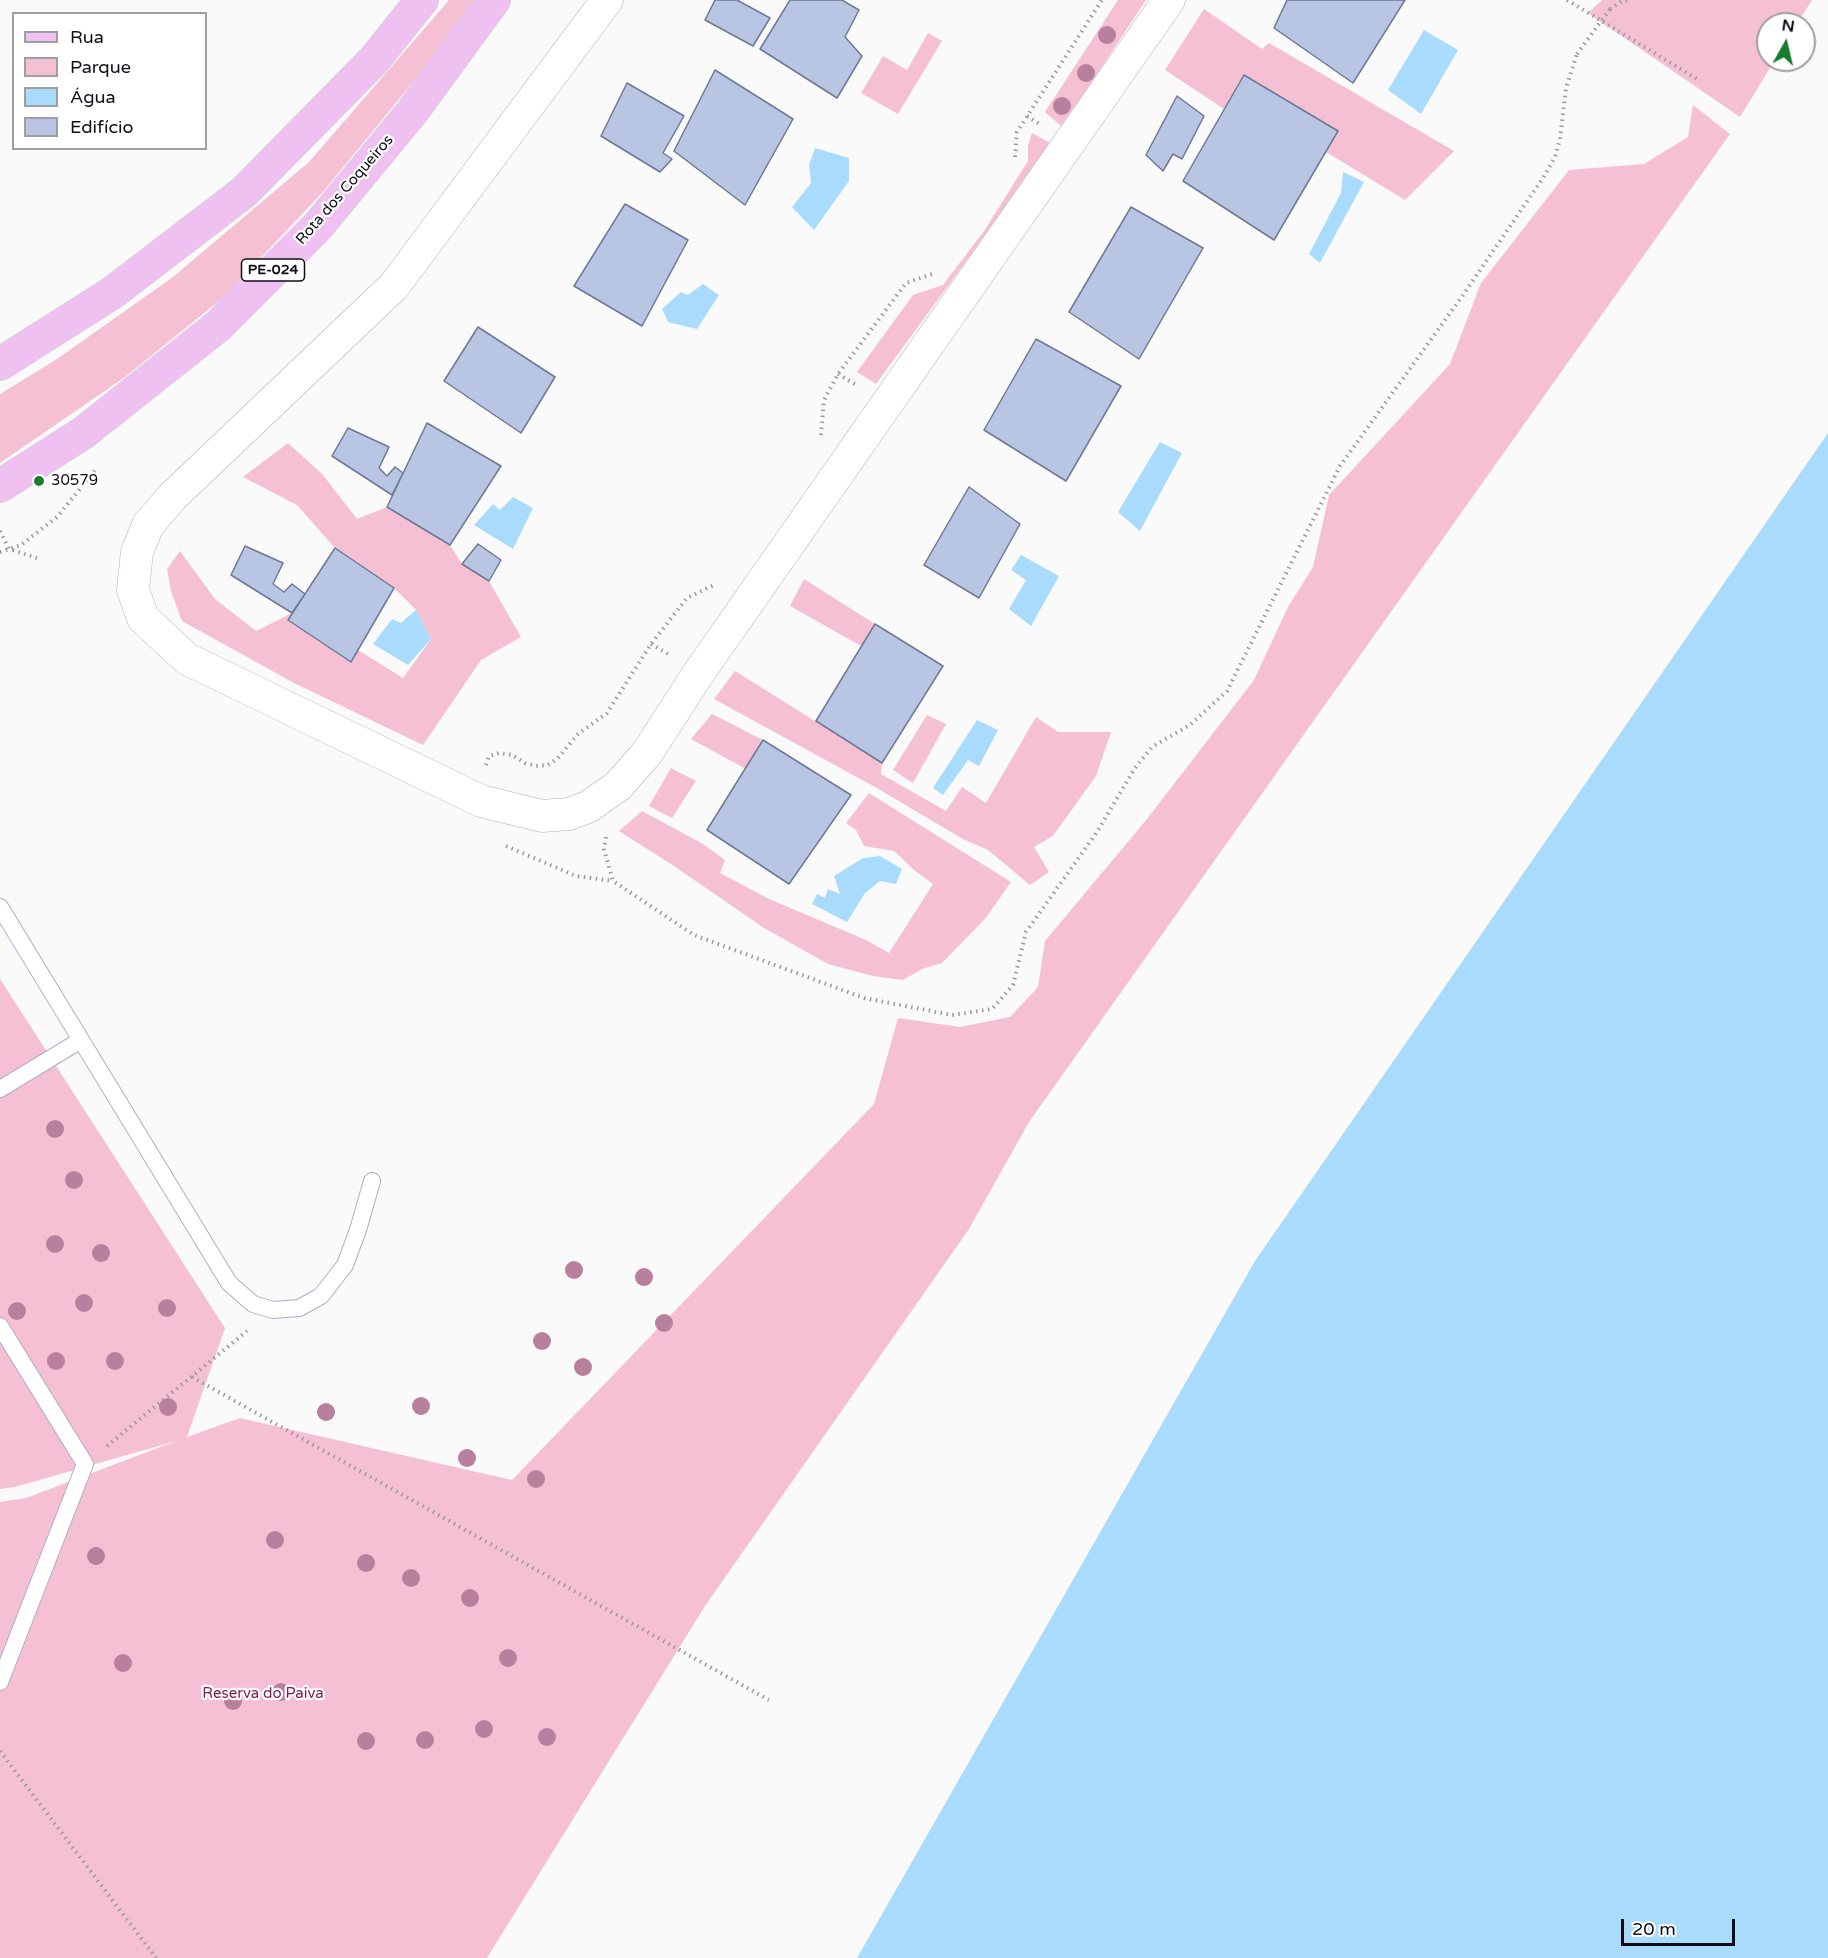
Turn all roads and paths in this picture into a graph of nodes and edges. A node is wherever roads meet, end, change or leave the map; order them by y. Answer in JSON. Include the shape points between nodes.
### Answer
{"nodes":[{"id":1,"x":422,"y":0,"type":"edge"},
{"id":2,"x":494,"y":0,"type":"edge"},
{"id":3,"x":607,"y":0,"type":"edge"},
{"id":4,"x":1102,"y":0,"type":"edge"},
{"id":5,"x":1169,"y":0,"type":"edge"},
{"id":6,"x":1567,"y":0,"type":"edge"},
{"id":7,"x":1627,"y":0,"type":"edge"},
{"id":8,"x":1697,"y":79,"type":"dead end"},
{"id":9,"x":1014,"y":164,"type":"dead end"},
{"id":10,"x":939,"y":271,"type":"dead end"},
{"id":11,"x":0,"y":364,"type":"edge"},
{"id":12,"x":821,"y":441,"type":"dead end"},
{"id":13,"x":0,"y":486,"type":"edge"},
{"id":14,"x":0,"y":531,"type":"edge"},
{"id":15,"x":40,"y":559,"type":"dead end"},
{"id":16,"x":722,"y":581,"type":"dead end"},
{"id":17,"x":471,"y":796,"type":"junction"},
{"id":18,"x":607,"y":828,"type":"dead end"},
{"id":19,"x":502,"y":844,"type":"dead end"},
{"id":20,"x":613,"y":881,"type":"junction"},
{"id":21,"x":0,"y":907,"type":"edge"},
{"id":22,"x":81,"y":1040,"type":"junction"},
{"id":23,"x":0,"y":1089,"type":"edge"},
{"id":24,"x":372,"y":1181,"type":"dead end"},
{"id":25,"x":273,"y":1310,"type":"junction"},
{"id":26,"x":0,"y":1326,"type":"edge"},
{"id":27,"x":192,"y":1377,"type":"junction"},
{"id":28,"x":85,"y":1464,"type":"junction"},
{"id":29,"x":0,"y":1682,"type":"edge"},
{"id":30,"x":769,"y":1700,"type":"dead end"},
{"id":31,"x":0,"y":1752,"type":"edge"},
{"id":32,"x":156,"y":1958,"type":"edge"}],
"edges":[{"from":1,"to":11,"type":"main road","via":[[374,60],[244,192],[112,294]]},
{"from":2,"to":13,"type":"main road","name":"Rota dos Coqueiros","number":"PE-024","via":[[412,112],[318,226],[227,317],[83,433]]},
{"from":3,"to":17,"type":"street","via":[[394,286],[172,497],[148,525],[137,552],[133,590],[143,618],[187,659]]},
{"from":4,"to":9,"type":"path","via":[[1017,132]]},
{"from":5,"to":17,"type":"street","via":[[631,773],[588,807],[569,813],[542,816]]},
{"from":6,"to":8,"type":"path"},
{"from":7,"to":20,"type":"path","bridge":true,"via":[[1610,9],[1577,54],[1566,88],[1558,148],[1543,178],[1340,466],[1227,691],[1190,725],[1152,747],[1135,768],[1097,832],[1026,932],[1013,985],[992,1009],[952,1015],[864,998],[694,935]]},
{"from":10,"to":12,"type":"path","via":[[906,283],[838,374],[824,400]]},
{"from":14,"to":15,"type":"path","via":[[9,549]]},
{"from":16,"to":17,"type":"path","via":[[687,598],[651,644],[607,713],[578,734],[558,758],[548,765],[536,766],[512,755],[489,756]]},
{"from":18,"to":20,"type":"path","via":[[604,849]]},
{"from":19,"to":20,"type":"path","via":[[576,876]]},
{"from":21,"to":22,"type":"lane"},
{"from":22,"to":23,"type":"lane"},
{"from":22,"to":25,"type":"lane","via":[[229,1283],[253,1304]]},
{"from":24,"to":25,"type":"lane","via":[[345,1265],[321,1296],[299,1308]]},
{"from":25,"to":27,"type":"path"},
{"from":26,"to":28,"type":"lane"},
{"from":27,"to":28,"type":"path"},
{"from":27,"to":30,"type":"path"},
{"from":28,"to":29,"type":"lane"},
{"from":31,"to":32,"type":"path"}]}
